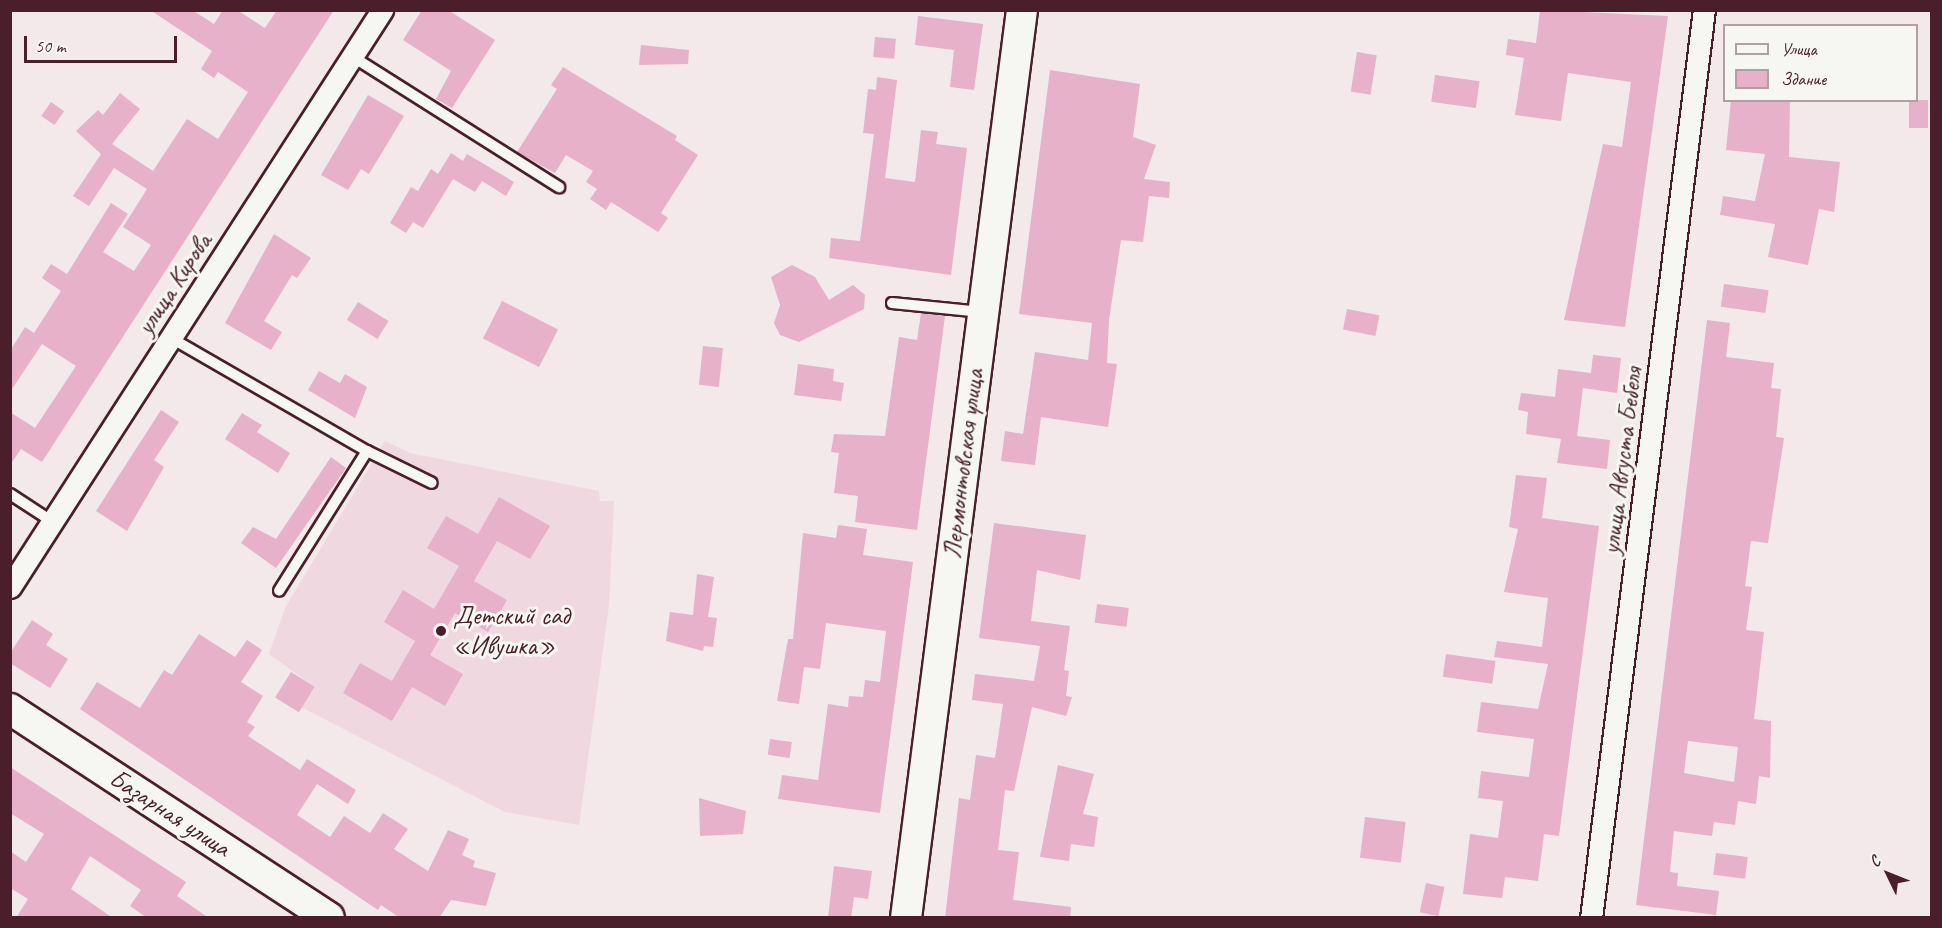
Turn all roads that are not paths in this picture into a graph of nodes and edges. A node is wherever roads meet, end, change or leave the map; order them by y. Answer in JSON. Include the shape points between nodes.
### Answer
{"nodes":[{"id":1,"x":382,"y":10,"type":"edge"},
{"id":2,"x":1022,"y":10,"type":"edge"},
{"id":3,"x":1704,"y":10,"type":"edge"},
{"id":4,"x":353,"y":57,"type":"junction"},
{"id":5,"x":559,"y":187,"type":"dead end"},
{"id":6,"x":892,"y":303,"type":"dead end"},
{"id":7,"x":982,"y":312,"type":"junction"},
{"id":8,"x":171,"y":338,"type":"junction"},
{"id":9,"x":367,"y":451,"type":"junction"},
{"id":10,"x":432,"y":483,"type":"dead end"},
{"id":11,"x":10,"y":494,"type":"edge"},
{"id":12,"x":53,"y":522,"type":"junction"},
{"id":13,"x":10,"y":587,"type":"edge"},
{"id":14,"x":279,"y":591,"type":"dead end"},
{"id":15,"x":10,"y":709,"type":"edge"},
{"id":16,"x":329,"y":918,"type":"edge"},
{"id":17,"x":906,"y":918,"type":"edge"},
{"id":18,"x":1591,"y":918,"type":"edge"}],
"edges":[{"from":1,"to":4,"type":"street","name":"улица Кирова"},
{"from":2,"to":7,"type":"main road","name":"Лермонтовская улица"},
{"from":3,"to":18,"type":"street","name":"улица Августа Бебеля"},
{"from":4,"to":5,"type":"lane"},
{"from":4,"to":8,"type":"street","name":"улица Кирова"},
{"from":6,"to":7,"type":"lane"},
{"from":7,"to":17,"type":"main road","name":"Лермонтовская улица"},
{"from":8,"to":9,"type":"lane"},
{"from":8,"to":12,"type":"street","name":"улица Кирова"},
{"from":9,"to":10,"type":"lane"},
{"from":9,"to":14,"type":"lane"},
{"from":11,"to":12,"type":"lane"},
{"from":12,"to":13,"type":"street","name":"улица Кирова"},
{"from":15,"to":16,"type":"main road","name":"Базарная улица"}]}
